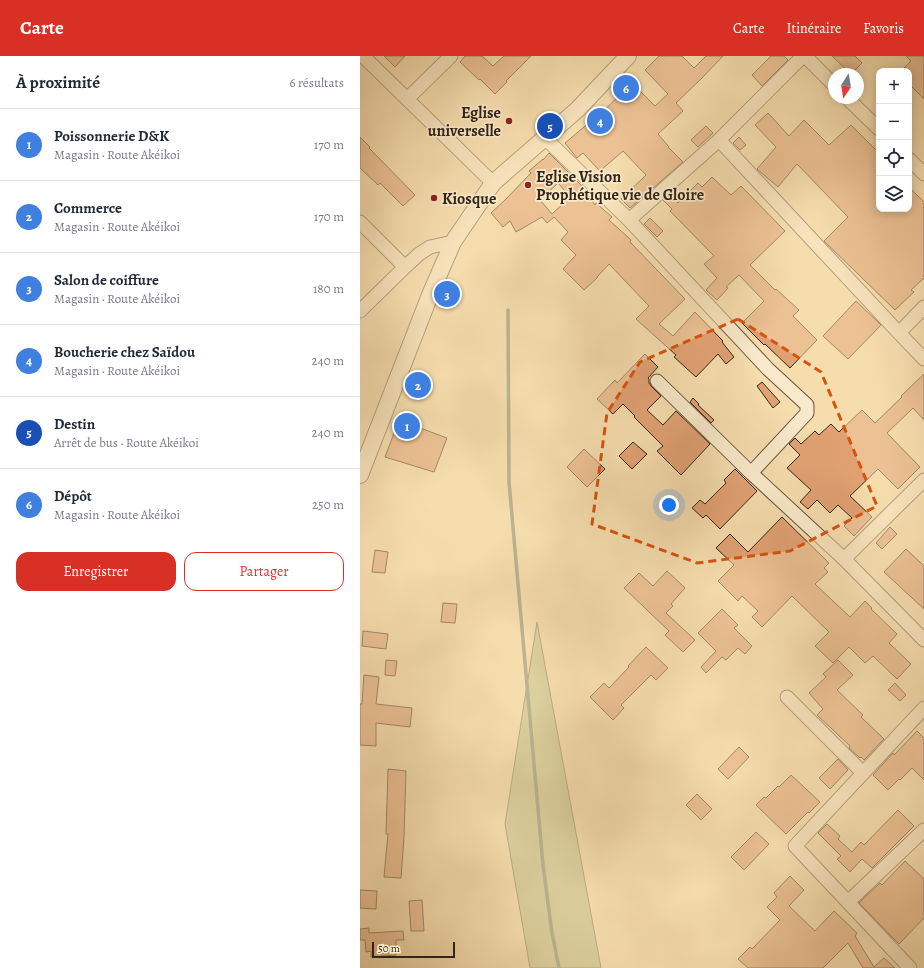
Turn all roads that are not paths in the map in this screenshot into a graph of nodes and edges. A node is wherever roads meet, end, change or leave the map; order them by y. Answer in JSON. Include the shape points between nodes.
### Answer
{"nodes":[{"id":1,"x":363,"y":56,"type":"edge"},
{"id":2,"x":451,"y":56,"type":"edge"},
{"id":3,"x":628,"y":56,"type":"edge"},
{"id":4,"x":804,"y":56,"type":"edge"},
{"id":5,"x":828,"y":79,"type":"edge"},
{"id":6,"x":407,"y":99,"type":"junction"},
{"id":7,"x":853,"y":104,"type":"edge"},
{"id":8,"x":876,"y":126,"type":"edge"},
{"id":9,"x":545,"y":138,"type":"junction"},
{"id":10,"x":719,"y":140,"type":"junction"},
{"id":11,"x":912,"y":162,"type":"edge"},
{"id":12,"x":924,"y":174,"type":"edge"},
{"id":13,"x":493,"y":183,"type":"junction"},
{"id":14,"x":629,"y":220,"type":"junction"},
{"id":15,"x":360,"y":222,"type":"edge"},
{"id":16,"x":453,"y":242,"type":"junction"},
{"id":17,"x":406,"y":267,"type":"junction"},
{"id":18,"x":924,"y":307,"type":"edge"},
{"id":19,"x":360,"y":311,"type":"edge"},
{"id":20,"x":899,"y":333,"type":"junction"},
{"id":21,"x":924,"y":359,"type":"edge"},
{"id":22,"x":658,"y":381,"type":"dead end"},
{"id":23,"x":751,"y":473,"type":"junction"},
{"id":24,"x":360,"y":475,"type":"edge"},
{"id":25,"x":924,"y":480,"type":"edge"},
{"id":26,"x":844,"y":559,"type":"junction"},
{"id":27,"x":924,"y":640,"type":"edge"},
{"id":28,"x":787,"y":697,"type":"dead end"},
{"id":29,"x":924,"y":708,"type":"edge"},
{"id":30,"x":863,"y":773,"type":"junction"},
{"id":31,"x":924,"y":830,"type":"edge"},
{"id":32,"x":848,"y":902,"type":"junction"},
{"id":33,"x":910,"y":968,"type":"edge"}],
"edges":[{"from":1,"to":6,"type":"street"},
{"from":2,"to":6,"type":"street"},
{"from":3,"to":9,"type":"street","via":[[578,109]]},
{"from":4,"to":5,"type":"street"},
{"from":4,"to":10,"type":"street"},
{"from":6,"to":13,"type":"street"},
{"from":7,"to":8,"type":"street"},
{"from":9,"to":13,"type":"street"},
{"from":9,"to":14,"type":"street"},
{"from":10,"to":14,"type":"street"},
{"from":10,"to":20,"type":"street"},
{"from":11,"to":12,"type":"street"},
{"from":13,"to":16,"type":"street"},
{"from":14,"to":23,"type":"street","via":[[768,368],[807,405],[807,413]]},
{"from":15,"to":17,"type":"street"},
{"from":16,"to":17,"type":"street","via":[[430,246]]},
{"from":16,"to":24,"type":"street"},
{"from":17,"to":19,"type":"street"},
{"from":18,"to":20,"type":"street"},
{"from":20,"to":21,"type":"street"},
{"from":22,"to":23,"type":"street"},
{"from":23,"to":26,"type":"street"},
{"from":25,"to":26,"type":"street"},
{"from":26,"to":27,"type":"street"},
{"from":28,"to":30,"type":"street"},
{"from":29,"to":30,"type":"street"},
{"from":30,"to":32,"type":"street","via":[[795,846]]},
{"from":31,"to":32,"type":"street"},
{"from":32,"to":33,"type":"street"}]}
